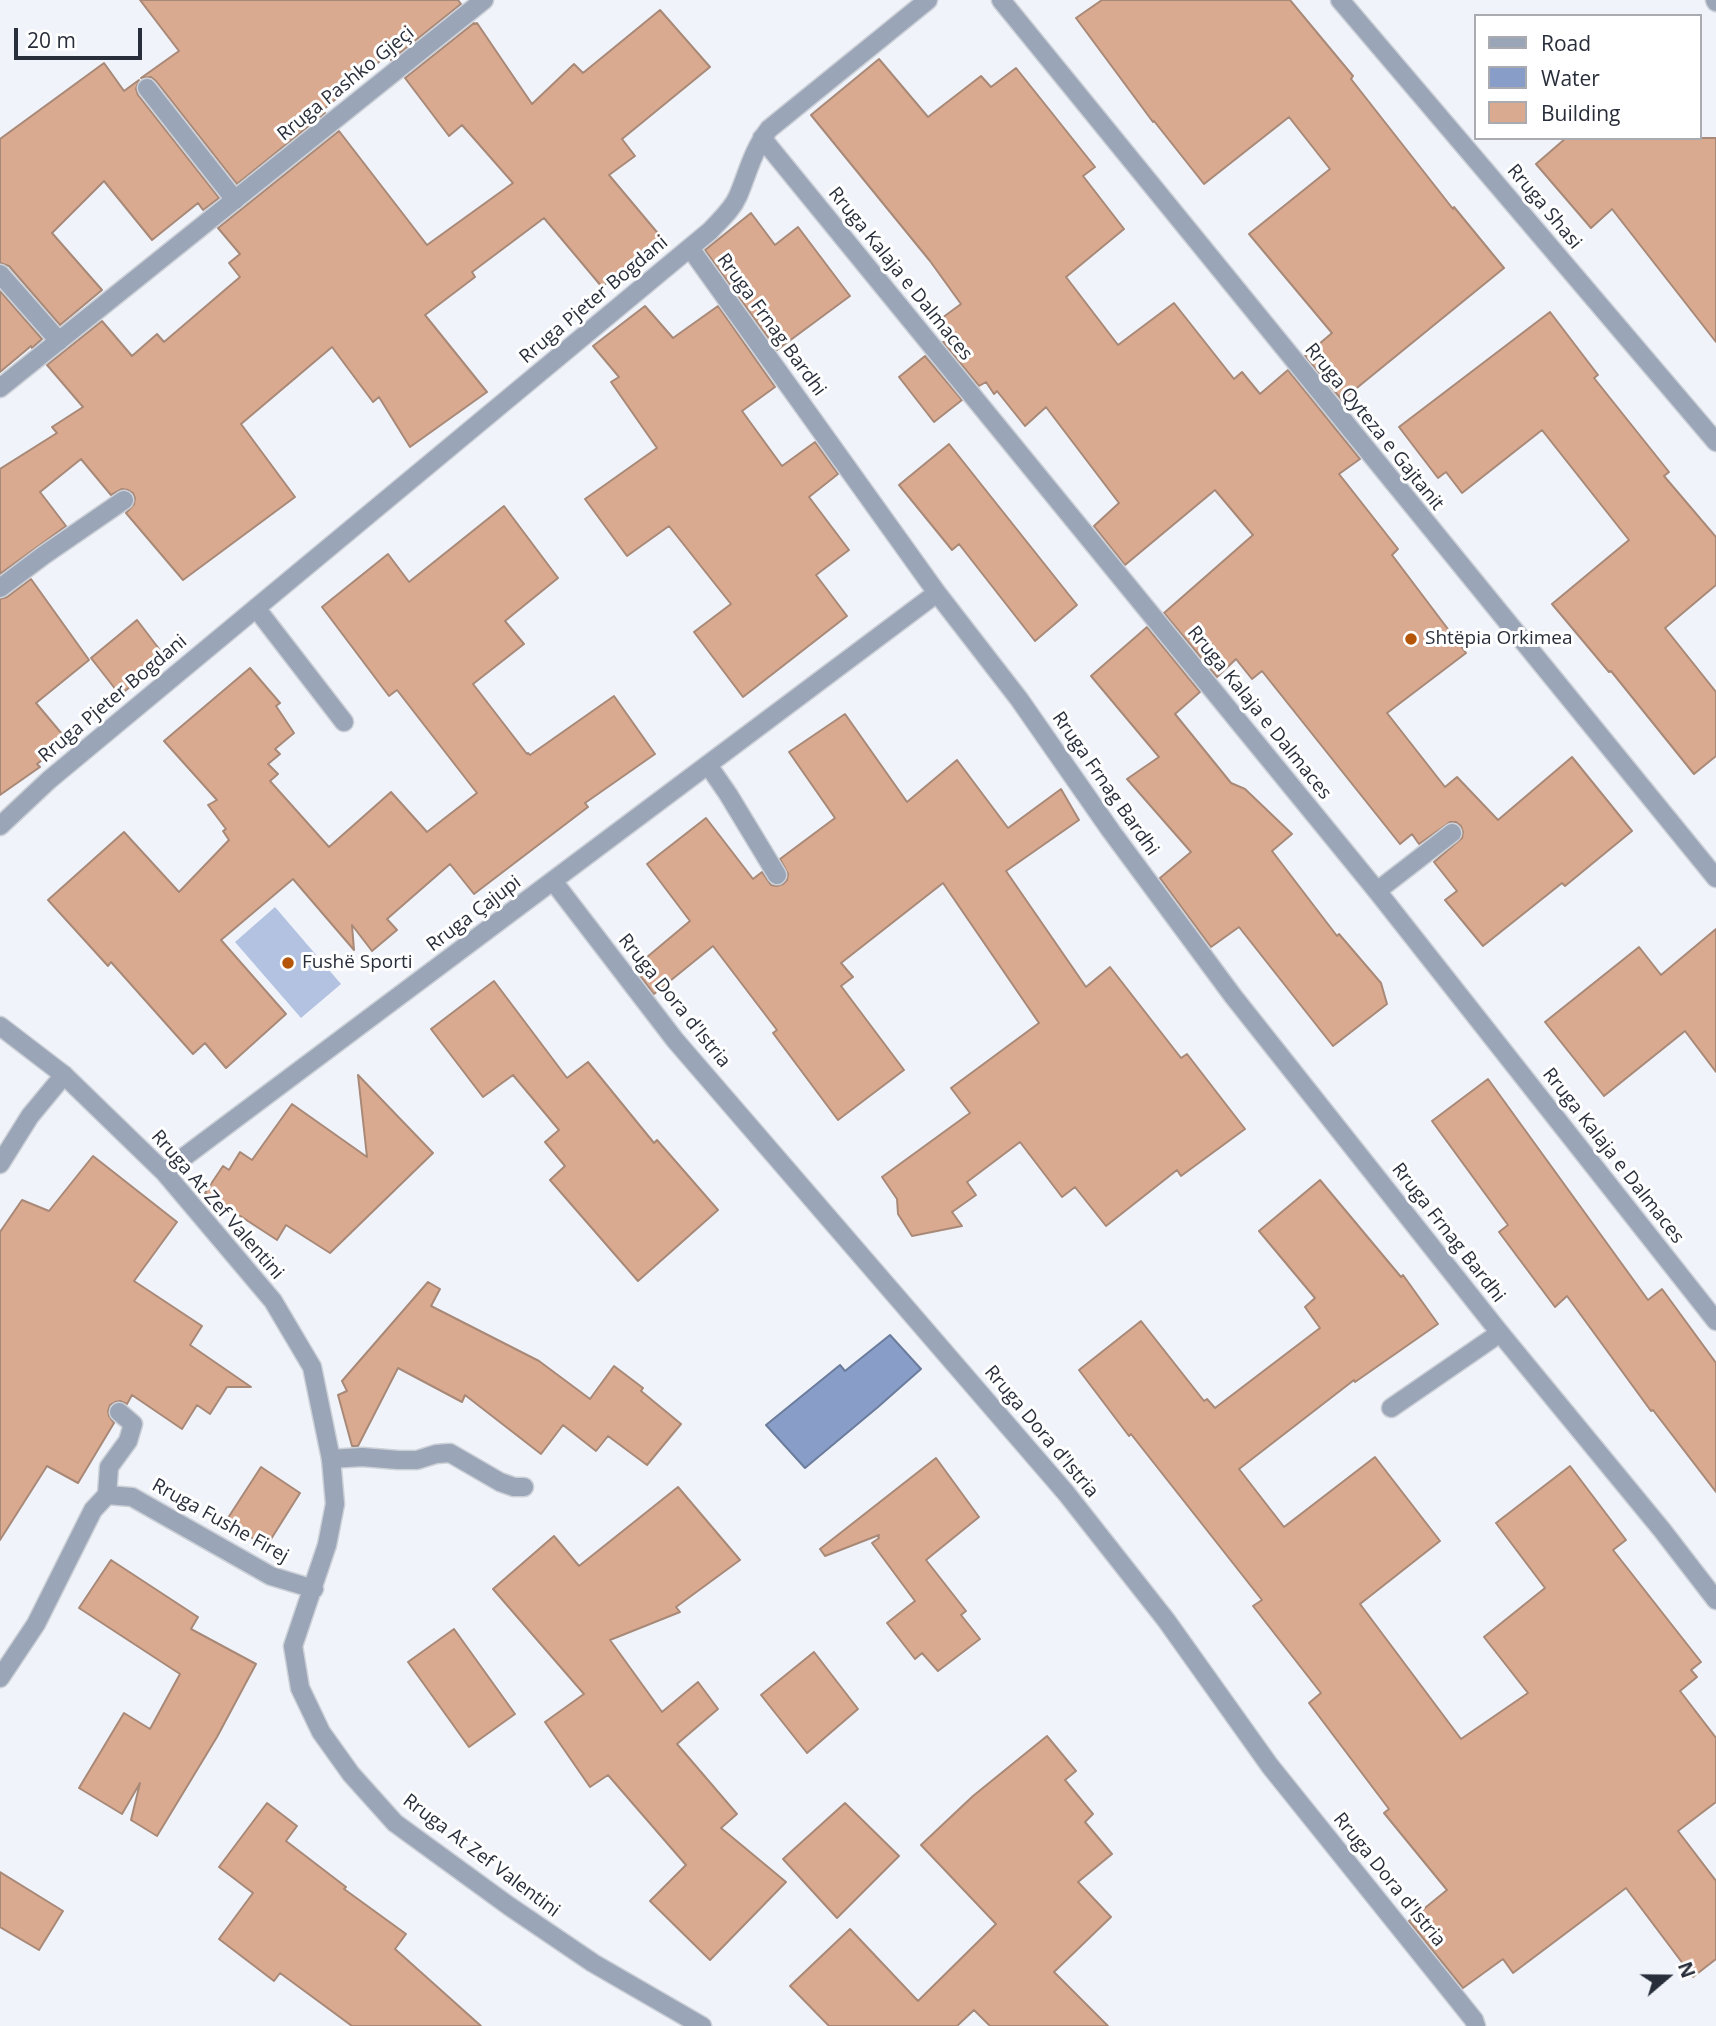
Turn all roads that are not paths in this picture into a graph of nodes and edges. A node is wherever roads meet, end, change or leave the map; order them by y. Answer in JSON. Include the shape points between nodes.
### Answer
{"nodes":[{"id":1,"x":484,"y":0,"type":"edge"},
{"id":2,"x":928,"y":0,"type":"edge"},
{"id":3,"x":1001,"y":0,"type":"edge"},
{"id":4,"x":1340,"y":0,"type":"edge"},
{"id":5,"x":147,"y":89,"type":"dead end"},
{"id":6,"x":762,"y":138,"type":"junction"},
{"id":7,"x":236,"y":200,"type":"junction"},
{"id":8,"x":690,"y":247,"type":"junction"},
{"id":9,"x":0,"y":274,"type":"edge"},
{"id":10,"x":59,"y":341,"type":"junction"},
{"id":11,"x":0,"y":388,"type":"edge"},
{"id":12,"x":1716,"y":442,"type":"edge"},
{"id":13,"x":124,"y":500,"type":"dead end"},
{"id":14,"x":0,"y":588,"type":"edge"},
{"id":15,"x":937,"y":593,"type":"junction"},
{"id":16,"x":256,"y":608,"type":"junction"},
{"id":17,"x":344,"y":722,"type":"dead end"},
{"id":18,"x":708,"y":765,"type":"junction"},
{"id":19,"x":0,"y":825,"type":"edge"},
{"id":20,"x":1452,"y":833,"type":"dead end"},
{"id":21,"x":777,"y":876,"type":"dead end"},
{"id":22,"x":1716,"y":878,"type":"edge"},
{"id":23,"x":553,"y":881,"type":"junction"},
{"id":24,"x":1377,"y":891,"type":"junction"},
{"id":25,"x":0,"y":1026,"type":"edge"},
{"id":26,"x":64,"y":1075,"type":"junction"},
{"id":27,"x":0,"y":1164,"type":"edge"},
{"id":28,"x":164,"y":1172,"type":"junction"},
{"id":29,"x":1716,"y":1321,"type":"edge"},
{"id":30,"x":1500,"y":1333,"type":"junction"},
{"id":31,"x":1391,"y":1408,"type":"dead end"},
{"id":32,"x":119,"y":1412,"type":"dead end"},
{"id":33,"x":331,"y":1459,"type":"junction"},
{"id":34,"x":524,"y":1487,"type":"dead end"},
{"id":35,"x":107,"y":1495,"type":"junction"},
{"id":36,"x":314,"y":1589,"type":"junction"},
{"id":37,"x":1716,"y":1600,"type":"edge"},
{"id":38,"x":0,"y":1678,"type":"edge"},
{"id":39,"x":702,"y":2026,"type":"edge"},
{"id":40,"x":1476,"y":2026,"type":"edge"}],
"edges":[{"from":1,"to":7,"type":"street","name":"Rruga Pashko Gjeçi"},
{"from":2,"to":6,"type":"street","name":"Rruga Pjeter Bogdani","via":[[778,120]]},
{"from":3,"to":22,"type":"street","name":"Rruga Qyteza e Gajtanit"},
{"from":4,"to":12,"type":"street","name":"Rruga Shasi"},
{"from":5,"to":7,"type":"street"},
{"from":6,"to":8,"type":"street","name":"Rruga Pjeter Bogdani","via":[[730,209]]},
{"from":6,"to":24,"type":"street","name":"Rruga Kalaja e Dalmaces"},
{"from":7,"to":10,"type":"street","name":"Rruga Pashko Gjeçi"},
{"from":8,"to":15,"type":"street","name":"Rruga Frnag Bardhi"},
{"from":8,"to":16,"type":"street","name":"Rruga Pjeter Bogdani"},
{"from":9,"to":10,"type":"street"},
{"from":10,"to":11,"type":"street","name":"Rruga Pashko Gjeçi"},
{"from":13,"to":14,"type":"street"},
{"from":15,"to":18,"type":"street","name":"Rruga Çajupi"},
{"from":15,"to":30,"type":"street","name":"Rruga Frnag Bardhi","via":[[1233,996]]},
{"from":16,"to":17,"type":"street"},
{"from":16,"to":19,"type":"street","name":"Rruga Pjeter Bogdani"},
{"from":18,"to":21,"type":"street"},
{"from":18,"to":23,"type":"street","name":"Rruga Çajupi"},
{"from":20,"to":24,"type":"street"},
{"from":23,"to":28,"type":"street","name":"Rruga Çajupi"},
{"from":23,"to":40,"type":"street","name":"Rruga Dora d'Istria","via":[[675,1040],[1066,1493],[1166,1620],[1270,1766]]},
{"from":24,"to":29,"type":"street","name":"Rruga Kalaja e Dalmaces"},
{"from":25,"to":26,"type":"street","name":"Rruga At Zef Valentini"},
{"from":26,"to":27,"type":"street","via":[[30,1116]]},
{"from":26,"to":28,"type":"street","name":"Rruga At Zef Valentini"},
{"from":28,"to":33,"type":"street","name":"Rruga At Zef Valentini","via":[[273,1301],[312,1367]]},
{"from":30,"to":31,"type":"street","name":"Rruga Frnag Bardhi"},
{"from":30,"to":37,"type":"street","name":"Rruga Frnag Bardhi"},
{"from":32,"to":35,"type":"street","via":[[133,1424],[128,1441],[109,1467]]},
{"from":33,"to":34,"type":"street","via":[[417,1460],[450,1453],[499,1482]]},
{"from":33,"to":36,"type":"street","name":"Rruga At Zef Valentini","via":[[335,1504]]},
{"from":35,"to":36,"type":"street","name":"Rruga Fushe Firej","via":[[132,1497],[271,1576]]},
{"from":35,"to":38,"type":"street","via":[[93,1510],[36,1624]]},
{"from":36,"to":39,"type":"street","name":"Rruga At Zef Valentini","via":[[293,1646],[300,1688],[321,1731],[351,1774],[395,1823],[509,1906],[593,1963]]}]}
